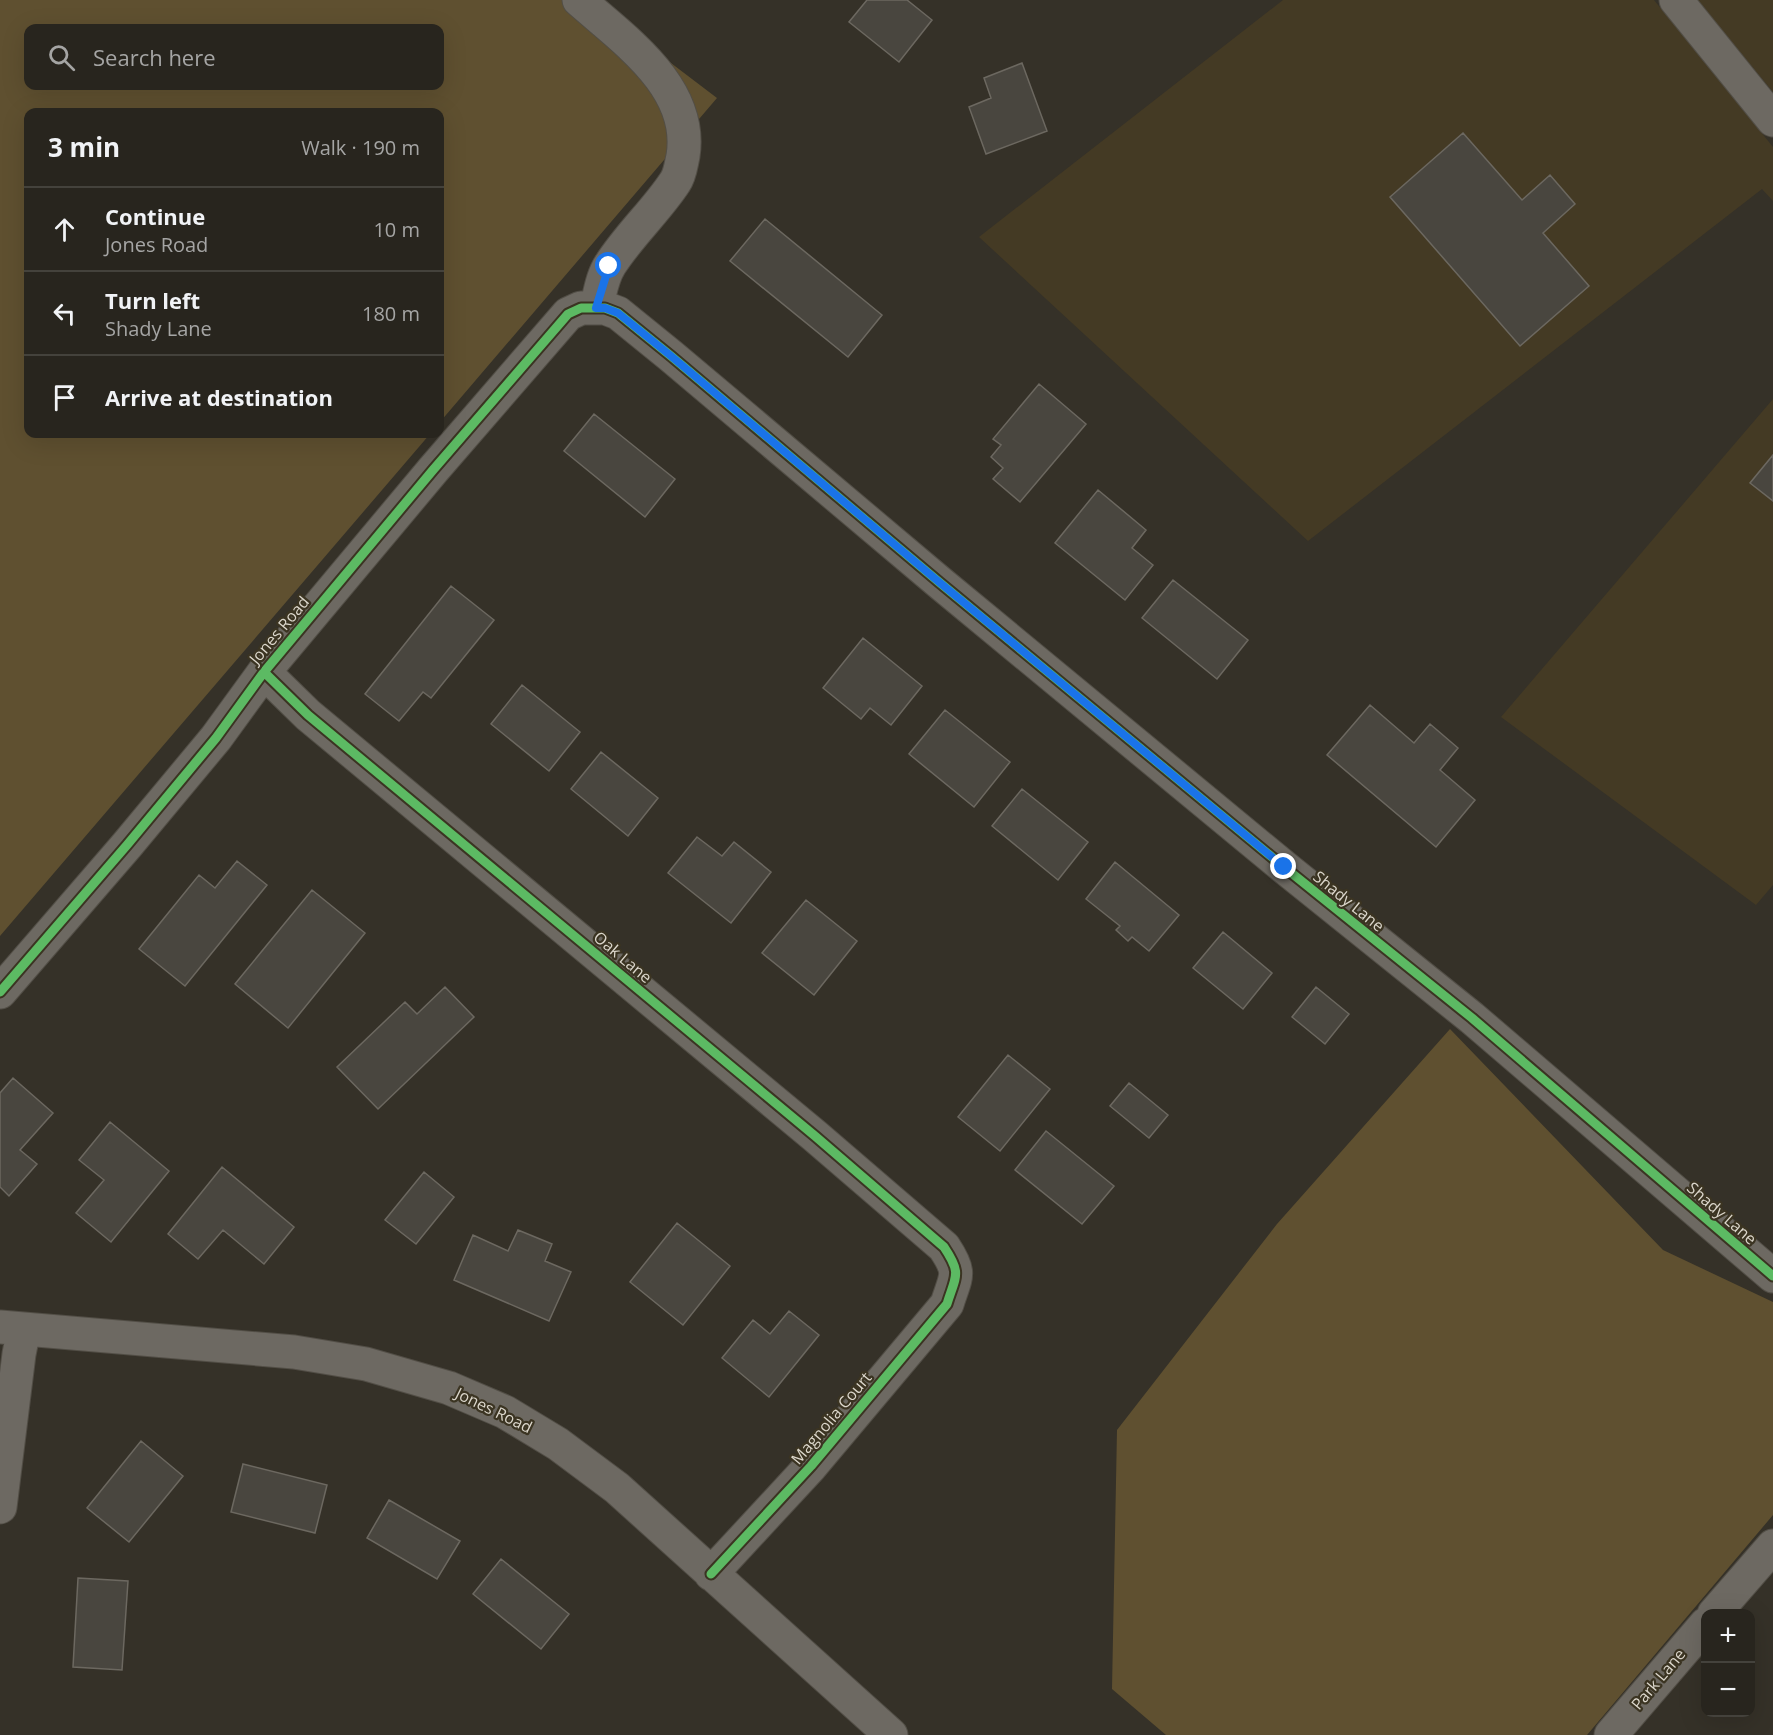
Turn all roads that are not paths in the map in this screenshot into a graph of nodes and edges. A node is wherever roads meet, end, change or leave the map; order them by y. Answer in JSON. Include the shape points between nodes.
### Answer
{"nodes":[{"id":1,"x":579,"y":0,"type":"edge"},
{"id":2,"x":1676,"y":0,"type":"edge"},
{"id":3,"x":1773,"y":120,"type":"edge"},
{"id":4,"x":596,"y":308,"type":"junction"},
{"id":5,"x":264,"y":672,"type":"junction"},
{"id":6,"x":0,"y":992,"type":"edge"},
{"id":7,"x":956,"y":1270,"type":"joint"},
{"id":8,"x":1773,"y":1276,"type":"edge"},
{"id":9,"x":12,"y":1328,"type":"edge"},
{"id":10,"x":0,"y":1508,"type":"edge"},
{"id":11,"x":1773,"y":1546,"type":"edge"},
{"id":12,"x":711,"y":1574,"type":"junction"},
{"id":13,"x":1718,"y":1609,"type":"edge"},
{"id":14,"x":1701,"y":1630,"type":"edge"},
{"id":15,"x":891,"y":1735,"type":"edge"},
{"id":16,"x":1611,"y":1735,"type":"edge"}],
"edges":[{"from":1,"to":4,"type":"street","via":[[647,60],[675,103],[685,143],[677,180],[609,266]]},
{"from":2,"to":3,"type":"street"},
{"from":4,"to":5,"type":"street","name":"Jones Road","via":[[581,308],[568,314]]},
{"from":4,"to":8,"type":"street","name":"Shady Lane","via":[[618,313],[671,356],[957,597],[1472,1018]]},
{"from":5,"to":6,"type":"street","name":"Jones Road","via":[[172,792]]},
{"from":5,"to":7,"type":"street","name":"Oak Lane","via":[[308,715],[944,1246]]},
{"from":7,"to":12,"type":"street","name":"Magnolia Court","via":[[947,1304],[811,1466]]},
{"from":9,"to":10,"type":"street","via":[[17,1366]]},
{"from":9,"to":12,"type":"street","name":"Jones Road","via":[[294,1352],[366,1364],[449,1388],[505,1412],[558,1444],[617,1488]]},
{"from":11,"to":13,"type":"street"},
{"from":12,"to":15,"type":"street","name":"Jones Road"},
{"from":14,"to":16,"type":"street","name":"Park Lane"}]}
